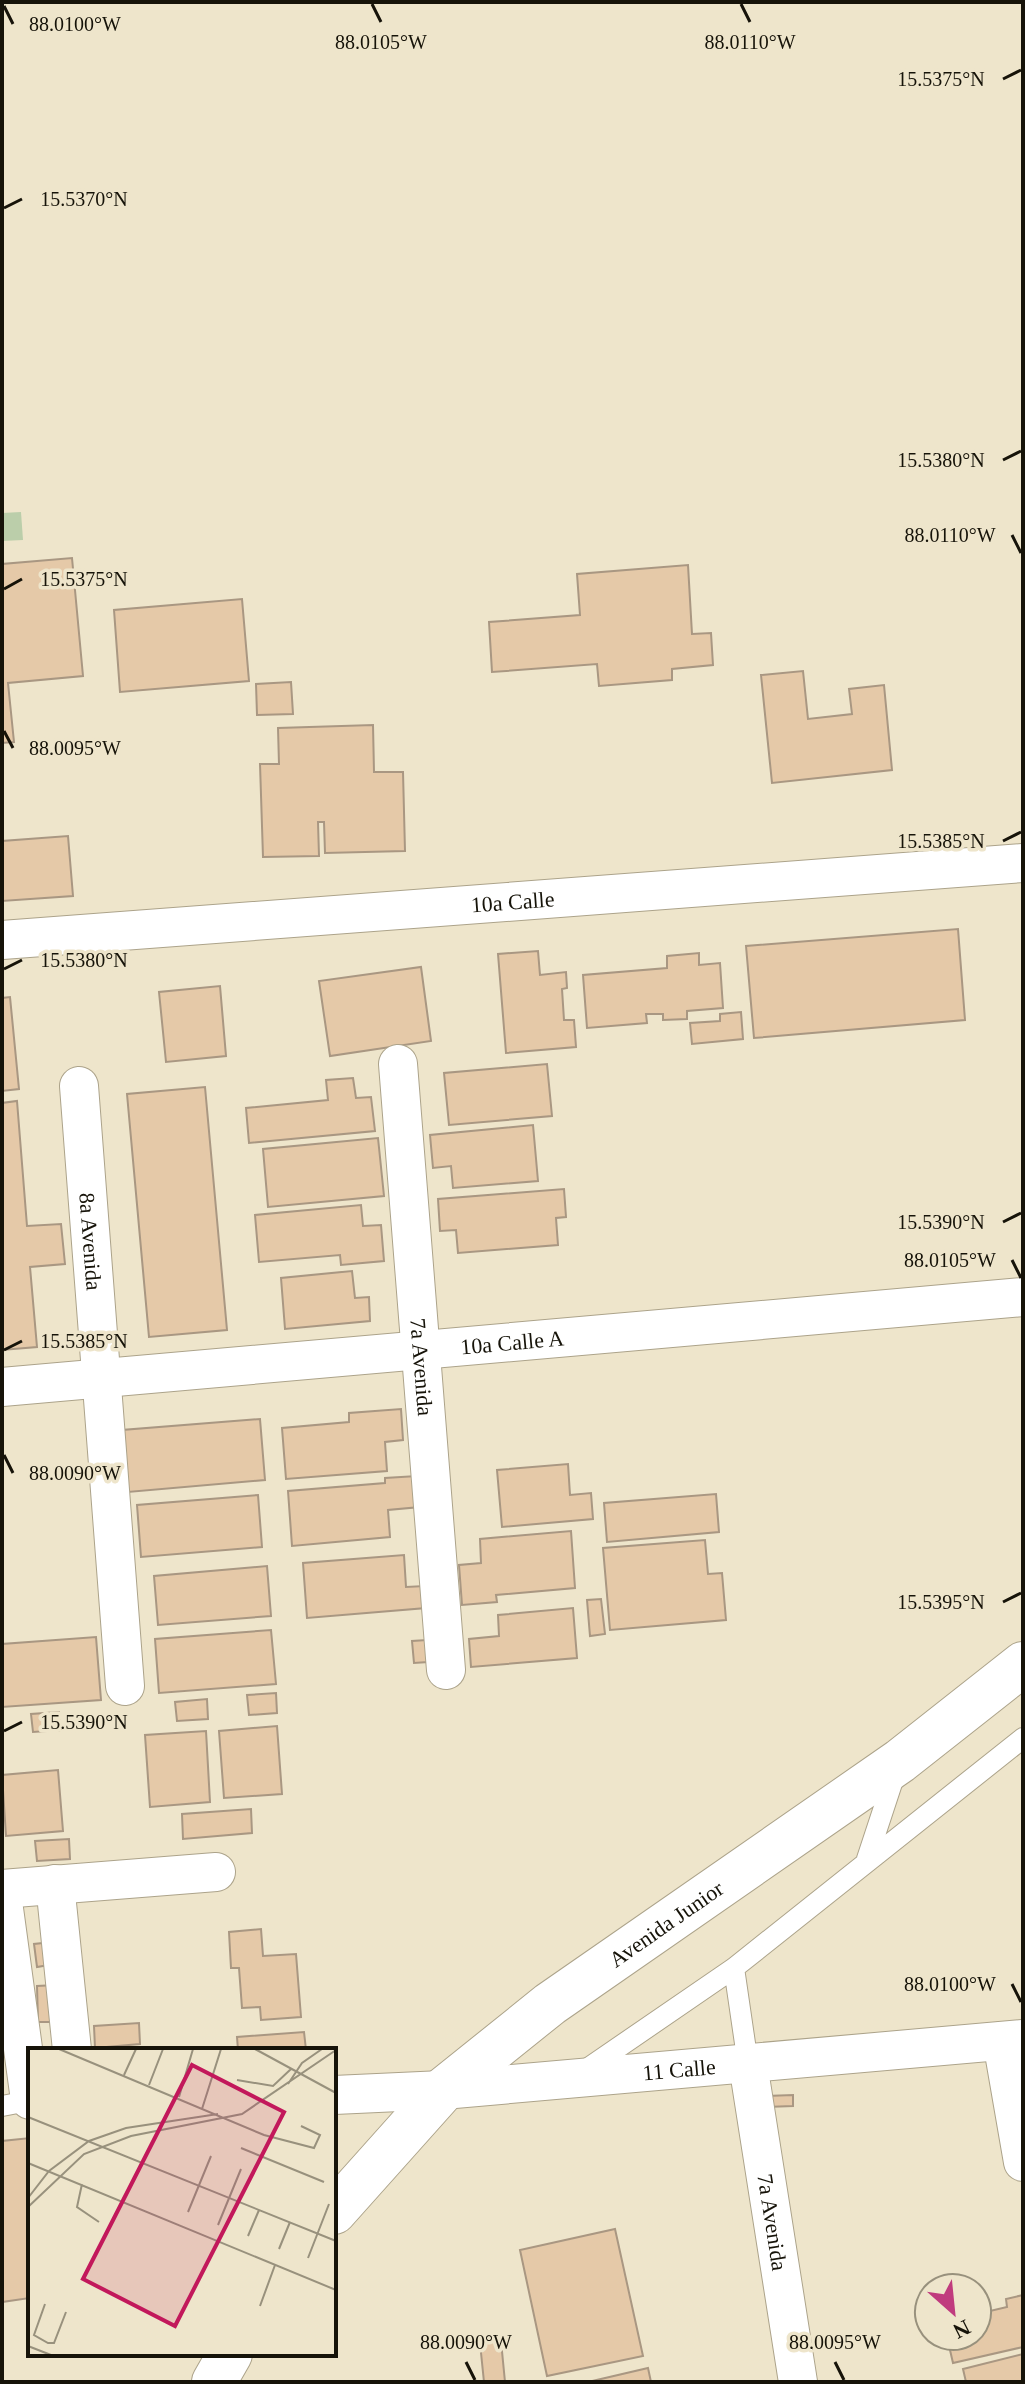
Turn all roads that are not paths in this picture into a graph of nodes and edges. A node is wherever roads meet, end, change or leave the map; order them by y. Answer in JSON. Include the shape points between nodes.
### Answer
{"nodes":[{"id":1,"x":1023,"y":863,"type":"edge"},
{"id":2,"x":2,"y":940,"type":"edge"},
{"id":3,"x":398,"y":1064,"type":"dead end"},
{"id":4,"x":79,"y":1086,"type":"dead end"},
{"id":5,"x":1023,"y":1297,"type":"edge"},
{"id":6,"x":423,"y":1351,"type":"junction"},
{"id":7,"x":100,"y":1379,"type":"junction"},
{"id":8,"x":2,"y":1387,"type":"edge"},
{"id":9,"x":1023,"y":1664,"type":"edge"},
{"id":10,"x":446,"y":1670,"type":"dead end"},
{"id":11,"x":125,"y":1686,"type":"dead end"},
{"id":12,"x":1023,"y":1738,"type":"edge"},
{"id":13,"x":900,"y":1761,"type":"junction"},
{"id":14,"x":867,"y":1859,"type":"junction"},
{"id":15,"x":216,"y":1872,"type":"dead end"},
{"id":16,"x":55,"y":1884,"type":"junction"},
{"id":17,"x":2,"y":1892,"type":"edge"},
{"id":18,"x":734,"y":1968,"type":"junction"},
{"id":19,"x":1013,"y":2040,"type":"edge"},
{"id":20,"x":72,"y":2048,"type":"edge"},
{"id":21,"x":748,"y":2064,"type":"junction"},
{"id":22,"x":571,"y":2079,"type":"junction"},
{"id":23,"x":443,"y":2090,"type":"junction"},
{"id":24,"x":336,"y":2095,"type":"edge"},
{"id":25,"x":20,"y":2102,"type":"edge"},
{"id":26,"x":1023,"y":2162,"type":"edge"},
{"id":27,"x":336,"y":2210,"type":"edge"},
{"id":28,"x":229,"y":2356,"type":"edge"},
{"id":29,"x":214,"y":2382,"type":"edge"},
{"id":30,"x":798,"y":2382,"type":"edge"}],
"edges":[{"from":1,"to":2,"type":"street","name":"10a Calle"},
{"from":3,"to":6,"type":"street","name":"7a Avenida"},
{"from":4,"to":7,"type":"street","name":"8a Avenida"},
{"from":5,"to":6,"type":"street","name":"10a Calle A"},
{"from":6,"to":7,"type":"street","name":"10a Calle A"},
{"from":6,"to":10,"type":"street","name":"7a Avenida"},
{"from":7,"to":8,"type":"street","name":"10a Calle A"},
{"from":7,"to":11,"type":"street","name":"8a Avenida"},
{"from":9,"to":13,"type":"main road","name":"Avenida Junior"},
{"from":12,"to":14,"type":"lane"},
{"from":13,"to":14,"type":"lane"},
{"from":13,"to":23,"type":"main road","name":"Avenida Junior","via":[[550,2004]]},
{"from":14,"to":18,"type":"lane"},
{"from":15,"to":16,"type":"street"},
{"from":16,"to":17,"type":"street"},
{"from":16,"to":20,"type":"street"},
{"from":17,"to":25,"type":"street"},
{"from":18,"to":21,"type":"lane"},
{"from":18,"to":22,"type":"lane"},
{"from":19,"to":21,"type":"street","name":"11 Calle"},
{"from":19,"to":26,"type":"street"},
{"from":21,"to":22,"type":"street","name":"11 Calle"},
{"from":21,"to":30,"type":"street","name":"7a Avenida"},
{"from":22,"to":23,"type":"street","name":"11 Calle"},
{"from":23,"to":24,"type":"street","name":"11 Calle"},
{"from":23,"to":27,"type":"main road","name":"Avenida Junior"},
{"from":28,"to":29,"type":"main road"}]}
